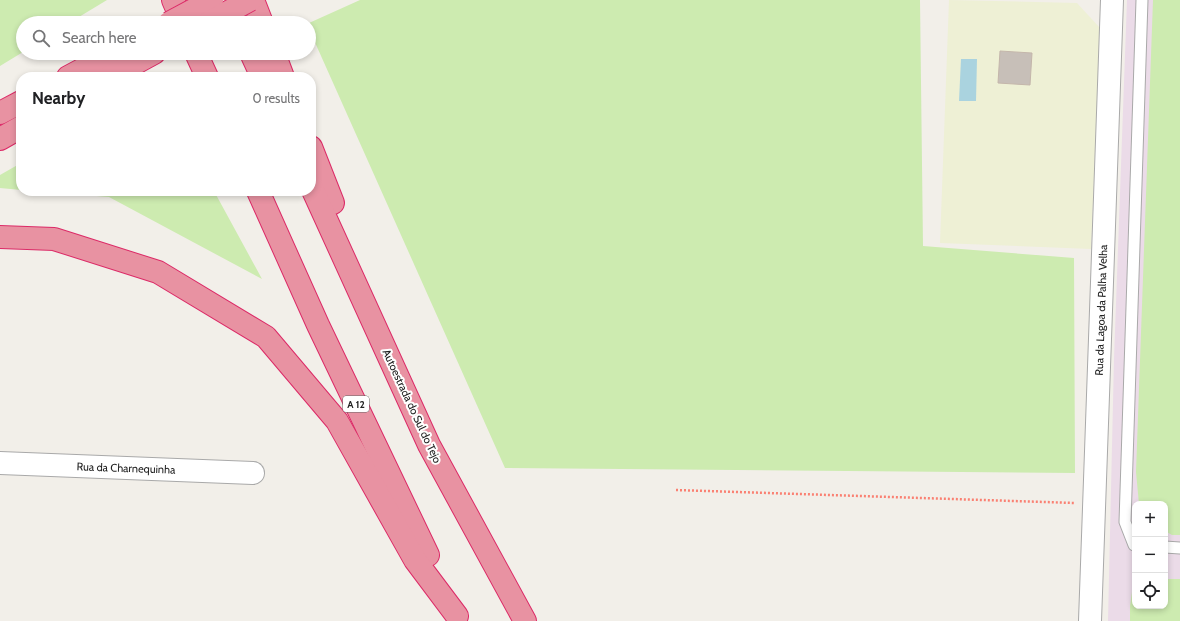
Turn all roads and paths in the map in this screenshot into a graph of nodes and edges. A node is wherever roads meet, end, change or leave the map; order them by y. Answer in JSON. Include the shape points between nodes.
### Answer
{"nodes":[{"id":1,"x":173,"y":0,"type":"edge"},
{"id":2,"x":212,"y":0,"type":"edge"},
{"id":3,"x":228,"y":0,"type":"edge"},
{"id":4,"x":251,"y":0,"type":"edge"},
{"id":5,"x":1112,"y":0,"type":"edge"},
{"id":6,"x":1142,"y":0,"type":"edge"},
{"id":7,"x":180,"y":16,"type":"edge"},
{"id":8,"x":182,"y":16,"type":"edge"},
{"id":9,"x":221,"y":16,"type":"edge"},
{"id":10,"x":234,"y":16,"type":"edge"},
{"id":11,"x":259,"y":16,"type":"edge"},
{"id":12,"x":128,"y":60,"type":"edge"},
{"id":13,"x":199,"y":60,"type":"edge"},
{"id":14,"x":254,"y":60,"type":"edge"},
{"id":15,"x":277,"y":60,"type":"edge"},
{"id":16,"x":113,"y":64,"type":"edge"},
{"id":17,"x":85,"y":72,"type":"edge"},
{"id":18,"x":205,"y":72,"type":"edge"},
{"id":19,"x":260,"y":72,"type":"edge"},
{"id":20,"x":281,"y":72,"type":"edge"},
{"id":21,"x":16,"y":105,"type":"edge"},
{"id":22,"x":0,"y":113,"type":"edge"},
{"id":23,"x":16,"y":130,"type":"edge"},
{"id":24,"x":0,"y":139,"type":"edge"},
{"id":25,"x":316,"y":160,"type":"edge"},
{"id":26,"x":260,"y":196,"type":"edge"},
{"id":27,"x":316,"y":196,"type":"edge"},
{"id":28,"x":0,"y":237,"type":"edge"},
{"id":29,"x":371,"y":318,"type":"junction"},
{"id":30,"x":0,"y":463,"type":"edge"},
{"id":31,"x":253,"y":473,"type":"dead end"},
{"id":32,"x":676,"y":490,"type":"dead end"},
{"id":33,"x":1094,"y":504,"type":"junction"},
{"id":34,"x":1132,"y":540,"type":"edge"},
{"id":35,"x":1168,"y":547,"type":"edge"},
{"id":36,"x":1180,"y":548,"type":"edge"},
{"id":37,"x":458,"y":619,"type":"edge"},
{"id":38,"x":526,"y":621,"type":"edge"},
{"id":39,"x":1090,"y":621,"type":"edge"}],
"edges":[{"from":1,"to":7,"type":"highway"},
{"from":2,"to":8,"type":"highway","bridge":true},
{"from":3,"to":10,"type":"highway"},
{"from":4,"to":9,"type":"highway","bridge":true},
{"from":4,"to":11,"type":"highway"},
{"from":5,"to":33,"type":"street","name":"Rua da Lagoa da Palha Velha"},
{"from":6,"to":34,"type":"lane","via":[[1125,522]]},
{"from":12,"to":16,"type":"highway"},
{"from":13,"to":18,"type":"highway"},
{"from":14,"to":19,"type":"highway"},
{"from":15,"to":20,"type":"highway"},
{"from":16,"to":17,"type":"highway"},
{"from":21,"to":22,"type":"highway"},
{"from":23,"to":24,"type":"highway"},
{"from":25,"to":29,"type":"highway","via":[[369,285]]},
{"from":26,"to":37,"type":"highway","number":"A 12","via":[[318,325]]},
{"from":27,"to":29,"type":"highway","name":"Autoestrada do Sul do Tejo"},
{"from":28,"to":37,"type":"highway","via":[[54,239],[158,272],[266,337],[337,421],[415,560]]},
{"from":29,"to":38,"type":"highway","name":"Autoestrada do Sul do Tejo","via":[[429,445]]},
{"from":30,"to":31,"type":"street","name":"Rua da Charnequinha"},
{"from":32,"to":33,"type":"path"},
{"from":33,"to":39,"type":"street","name":"Rua da Lagoa da Palha Velha"},
{"from":35,"to":36,"type":"lane"}]}
